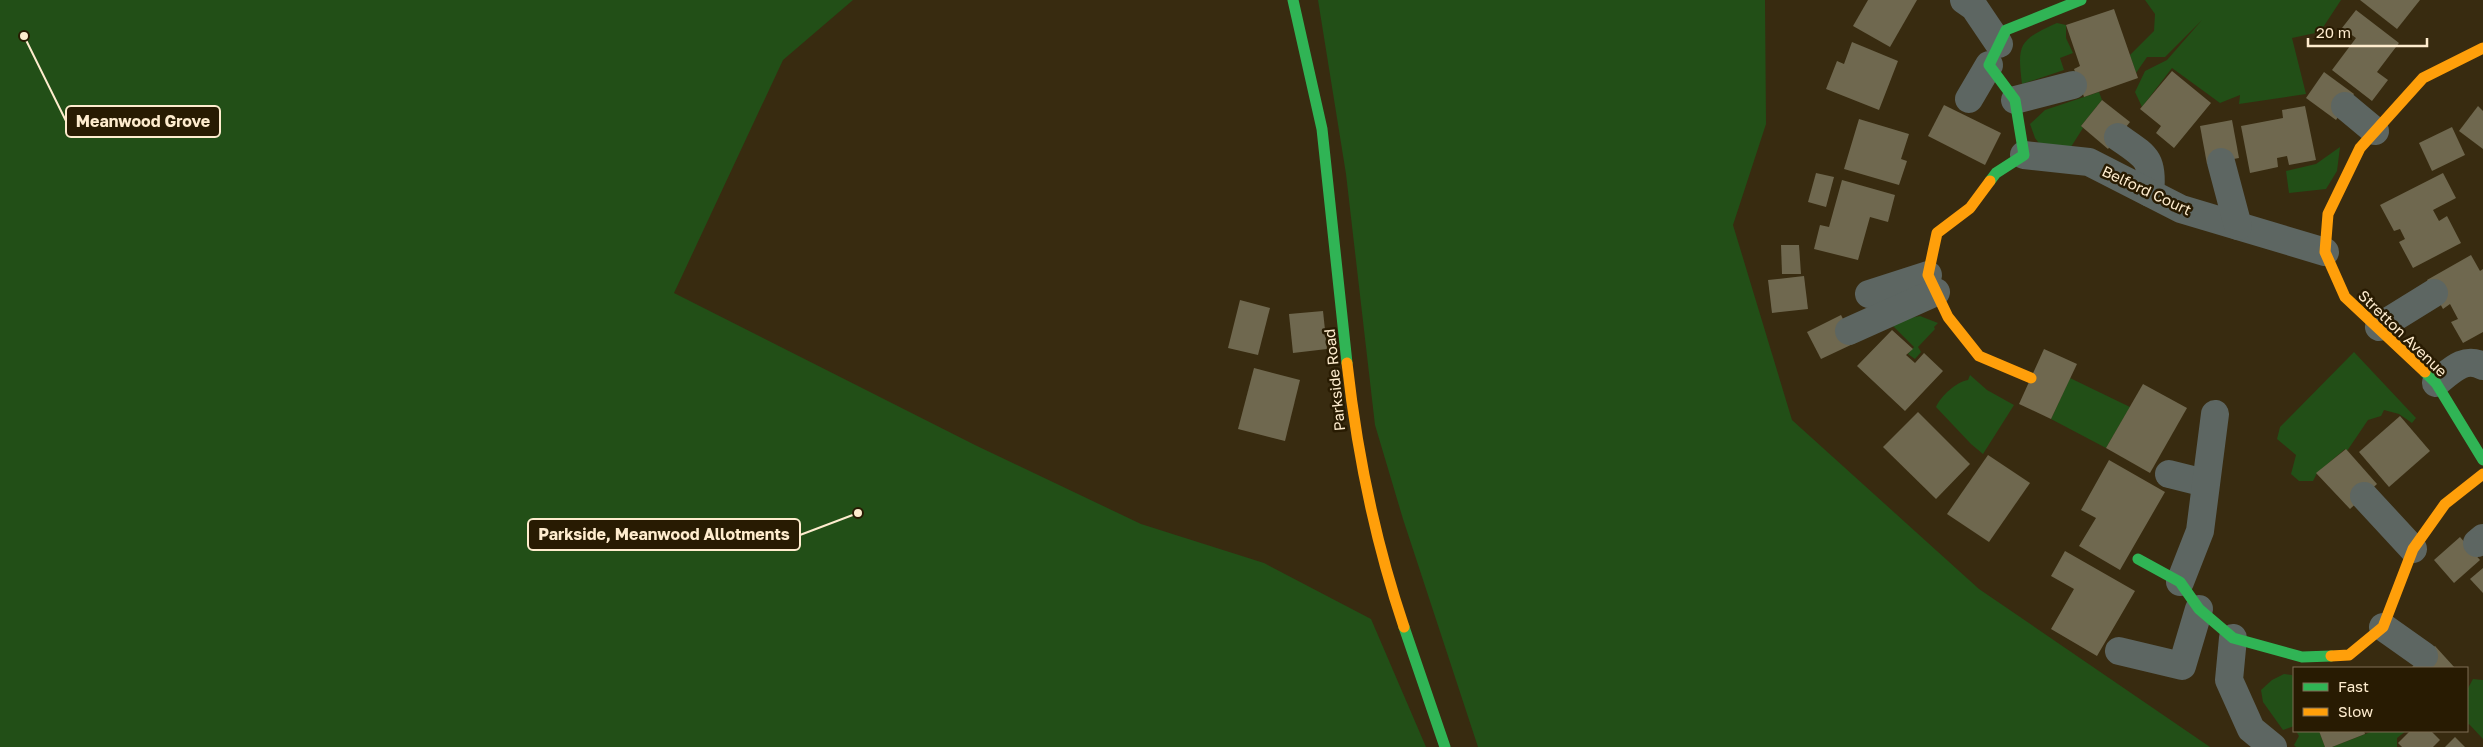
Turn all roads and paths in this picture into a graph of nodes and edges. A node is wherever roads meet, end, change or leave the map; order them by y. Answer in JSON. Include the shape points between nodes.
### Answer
{"nodes":[{"id":1,"x":1293,"y":0,"type":"edge"},
{"id":2,"x":1964,"y":0,"type":"edge"},
{"id":3,"x":2071,"y":2,"type":"edge"},
{"id":4,"x":2483,"y":48,"type":"edge"},
{"id":5,"x":1994,"y":55,"type":"junction"},
{"id":6,"x":2073,"y":85,"type":"dead end"},
{"id":7,"x":1970,"y":99,"type":"dead end"},
{"id":8,"x":2015,"y":100,"type":"junction"},
{"id":9,"x":2345,"y":106,"type":"dead end"},
{"id":10,"x":2376,"y":131,"type":"junction"},
{"id":11,"x":2118,"y":137,"type":"dead end"},
{"id":12,"x":2024,"y":155,"type":"junction"},
{"id":13,"x":2221,"y":162,"type":"dead end"},
{"id":14,"x":2150,"y":193,"type":"junction"},
{"id":15,"x":2238,"y":226,"type":"junction"},
{"id":16,"x":2325,"y":252,"type":"junction"},
{"id":17,"x":1932,"y":283,"type":"junction"},
{"id":18,"x":2434,"y":293,"type":"dead end"},
{"id":19,"x":1869,"y":294,"type":"dead end"},
{"id":20,"x":2379,"y":327,"type":"junction"},
{"id":21,"x":1849,"y":330,"type":"dead end"},
{"id":22,"x":2483,"y":366,"type":"edge"},
{"id":23,"x":2031,"y":378,"type":"dead end"},
{"id":24,"x":2436,"y":383,"type":"junction"},
{"id":25,"x":2215,"y":414,"type":"dead end"},
{"id":26,"x":2483,"y":460,"type":"edge"},
{"id":27,"x":2169,"y":474,"type":"dead end"},
{"id":28,"x":2483,"y":474,"type":"edge"},
{"id":29,"x":2205,"y":483,"type":"junction"},
{"id":30,"x":2364,"y":496,"type":"dead end"},
{"id":31,"x":2413,"y":550,"type":"junction"},
{"id":32,"x":2138,"y":559,"type":"dead end"},
{"id":33,"x":2180,"y":582,"type":"junction"},
{"id":34,"x":2199,"y":609,"type":"junction"},
{"id":35,"x":2383,"y":627,"type":"junction"},
{"id":36,"x":2233,"y":638,"type":"junction"},
{"id":37,"x":2119,"y":650,"type":"dead end"},
{"id":38,"x":2424,"y":656,"type":"dead end"},
{"id":39,"x":1444,"y":747,"type":"edge"},
{"id":40,"x":2273,"y":747,"type":"edge"}],
"edges":[{"from":1,"to":39,"type":"street","name":"Parkside Road","via":[[1322,129],[1355,433],[1384,568]]},
{"from":2,"to":5,"type":"street","via":[[1974,8]]},
{"from":3,"to":5,"type":"street","via":[[2006,30]]},
{"from":4,"to":10,"type":"street","name":"Stretton Avenue","via":[[2423,78]]},
{"from":5,"to":7,"type":"street"},
{"from":5,"to":8,"type":"street"},
{"from":6,"to":8,"type":"street"},
{"from":8,"to":12,"type":"street"},
{"from":9,"to":10,"type":"street"},
{"from":10,"to":16,"type":"street","name":"Stretton Avenue","via":[[2360,148],[2328,214]]},
{"from":11,"to":14,"type":"street","via":[[2144,155],[2153,174]]},
{"from":12,"to":14,"type":"street","name":"Belford Court","via":[[2089,162]]},
{"from":12,"to":17,"type":"street","via":[[1996,173],[1970,208],[1937,233]]},
{"from":13,"to":15,"type":"street"},
{"from":14,"to":15,"type":"street","name":"Belford Court","via":[[2181,209]]},
{"from":15,"to":16,"type":"street","name":"Belford Court"},
{"from":16,"to":20,"type":"street","name":"Stretton Avenue","via":[[2345,297]]},
{"from":17,"to":19,"type":"street"},
{"from":17,"to":21,"type":"street"},
{"from":17,"to":23,"type":"street","via":[[1948,317],[1979,356]]},
{"from":18,"to":20,"type":"street"},
{"from":20,"to":24,"type":"street","name":"Stretton Avenue"},
{"from":22,"to":24,"type":"street","via":[[2475,362],[2460,364]]},
{"from":24,"to":26,"type":"street","name":"Stretton Avenue"},
{"from":25,"to":29,"type":"street"},
{"from":27,"to":29,"type":"street"},
{"from":28,"to":31,"type":"street","via":[[2445,504]]},
{"from":29,"to":33,"type":"street","via":[[2200,531]]},
{"from":30,"to":31,"type":"street"},
{"from":31,"to":35,"type":"street"},
{"from":32,"to":33,"type":"street"},
{"from":33,"to":34,"type":"street"},
{"from":34,"to":36,"type":"street"},
{"from":34,"to":37,"type":"street","via":[[2182,666]]},
{"from":35,"to":36,"type":"street","via":[[2349,655],[2302,657]]},
{"from":35,"to":38,"type":"street"},
{"from":36,"to":40,"type":"street","via":[[2229,680],[2251,729]]}]}
